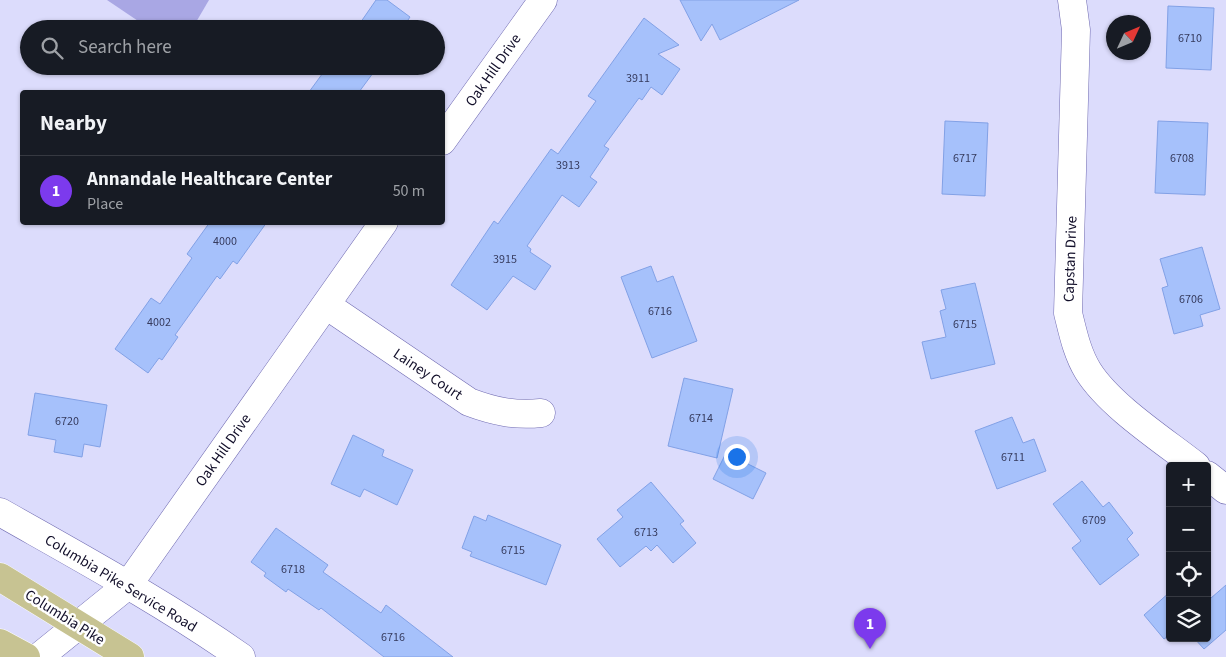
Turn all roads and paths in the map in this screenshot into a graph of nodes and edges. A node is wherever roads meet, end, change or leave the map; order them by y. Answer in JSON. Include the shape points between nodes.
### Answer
{"nodes":[{"id":1,"x":543,"y":0,"type":"edge"},
{"id":2,"x":1072,"y":0,"type":"edge"},
{"id":3,"x":445,"y":137,"type":"edge"},
{"id":4,"x":382,"y":225,"type":"edge"},
{"id":5,"x":326,"y":305,"type":"junction"},
{"id":6,"x":541,"y":413,"type":"dead end"},
{"id":7,"x":1191,"y":462,"type":"edge"},
{"id":8,"x":1211,"y":478,"type":"edge"},
{"id":9,"x":1226,"y":490,"type":"edge"},
{"id":10,"x":0,"y":512,"type":"edge"},
{"id":11,"x":0,"y":577,"type":"edge"},
{"id":12,"x":128,"y":584,"type":"junction"},
{"id":13,"x":78,"y":626,"type":"junction"},
{"id":14,"x":0,"y":642,"type":"edge"},
{"id":15,"x":26,"y":657,"type":"edge"},
{"id":16,"x":39,"y":657,"type":"edge"},
{"id":17,"x":130,"y":657,"type":"edge"},
{"id":18,"x":241,"y":657,"type":"edge"}],
"edges":[{"from":1,"to":3,"type":"street","name":"Oak Hill Drive"},
{"from":2,"to":7,"type":"street","name":"Capstan Drive","via":[[1076,30],[1068,313],[1075,344],[1088,371],[1108,396]]},
{"from":4,"to":5,"type":"street","name":"Oak Hill Drive"},
{"from":5,"to":6,"type":"street","name":"Lainey Court","via":[[469,402],[495,412]]},
{"from":5,"to":12,"type":"street","name":"Oak Hill Drive"},
{"from":8,"to":9,"type":"street"},
{"from":10,"to":12,"type":"street","name":"Columbia Pike Service Road"},
{"from":11,"to":13,"type":"main road","name":"Columbia Pike"},
{"from":12,"to":13,"type":"street","name":"Oak Hill Drive"},
{"from":12,"to":18,"type":"street","name":"Columbia Pike Service Road"},
{"from":13,"to":16,"type":"street","name":"Oak Hill Drive"},
{"from":13,"to":17,"type":"main road","name":"Columbia Pike"},
{"from":14,"to":15,"type":"main road"}]}
